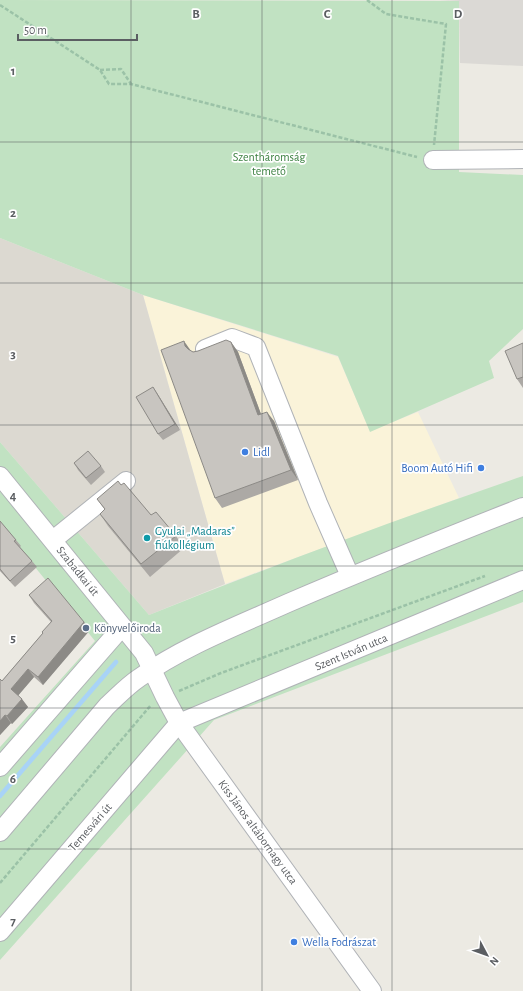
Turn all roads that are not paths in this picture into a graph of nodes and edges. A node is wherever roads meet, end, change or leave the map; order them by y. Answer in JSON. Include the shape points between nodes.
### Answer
{"nodes":[{"id":1,"x":523,"y":159,"type":"edge"},
{"id":2,"x":433,"y":160,"type":"road end"},
{"id":3,"x":201,"y":351,"type":"edge"},
{"id":4,"x":0,"y":476,"type":"edge"},
{"id":5,"x":126,"y":481,"type":"dead end"},
{"id":6,"x":523,"y":507,"type":"edge"},
{"id":7,"x":52,"y":540,"type":"junction"},
{"id":8,"x":350,"y":576,"type":"junction"},
{"id":9,"x":523,"y":580,"type":"edge"},
{"id":10,"x":122,"y":627,"type":"junction"},
{"id":11,"x":151,"y":669,"type":"junction"},
{"id":12,"x":179,"y":723,"type":"junction"},
{"id":13,"x":0,"y":767,"type":"edge"},
{"id":14,"x":0,"y":832,"type":"edge"},
{"id":15,"x":0,"y":932,"type":"edge"},
{"id":16,"x":372,"y":991,"type":"edge"}],
"edges":[{"from":1,"to":2,"type":"street"},
{"from":3,"to":8,"type":"street","via":[[232,338],[256,347]]},
{"from":4,"to":7,"type":"street","name":"Szabadkai út"},
{"from":5,"to":7,"type":"street"},
{"from":6,"to":8,"type":"street"},
{"from":7,"to":10,"type":"street","name":"Szabadkai út"},
{"from":8,"to":11,"type":"street","via":[[241,624]]},
{"from":9,"to":12,"type":"street","name":"Szent István utca"},
{"from":10,"to":11,"type":"street","name":"Szabadkai út","via":[[144,653]]},
{"from":10,"to":13,"type":"street"},
{"from":11,"to":12,"type":"street","name":"Kiss János altábornagy utca"},
{"from":11,"to":14,"type":"street","via":[[108,706]]},
{"from":12,"to":15,"type":"street","name":"Temesvári út"},
{"from":12,"to":16,"type":"street","name":"Kiss János altábornagy utca"}]}
